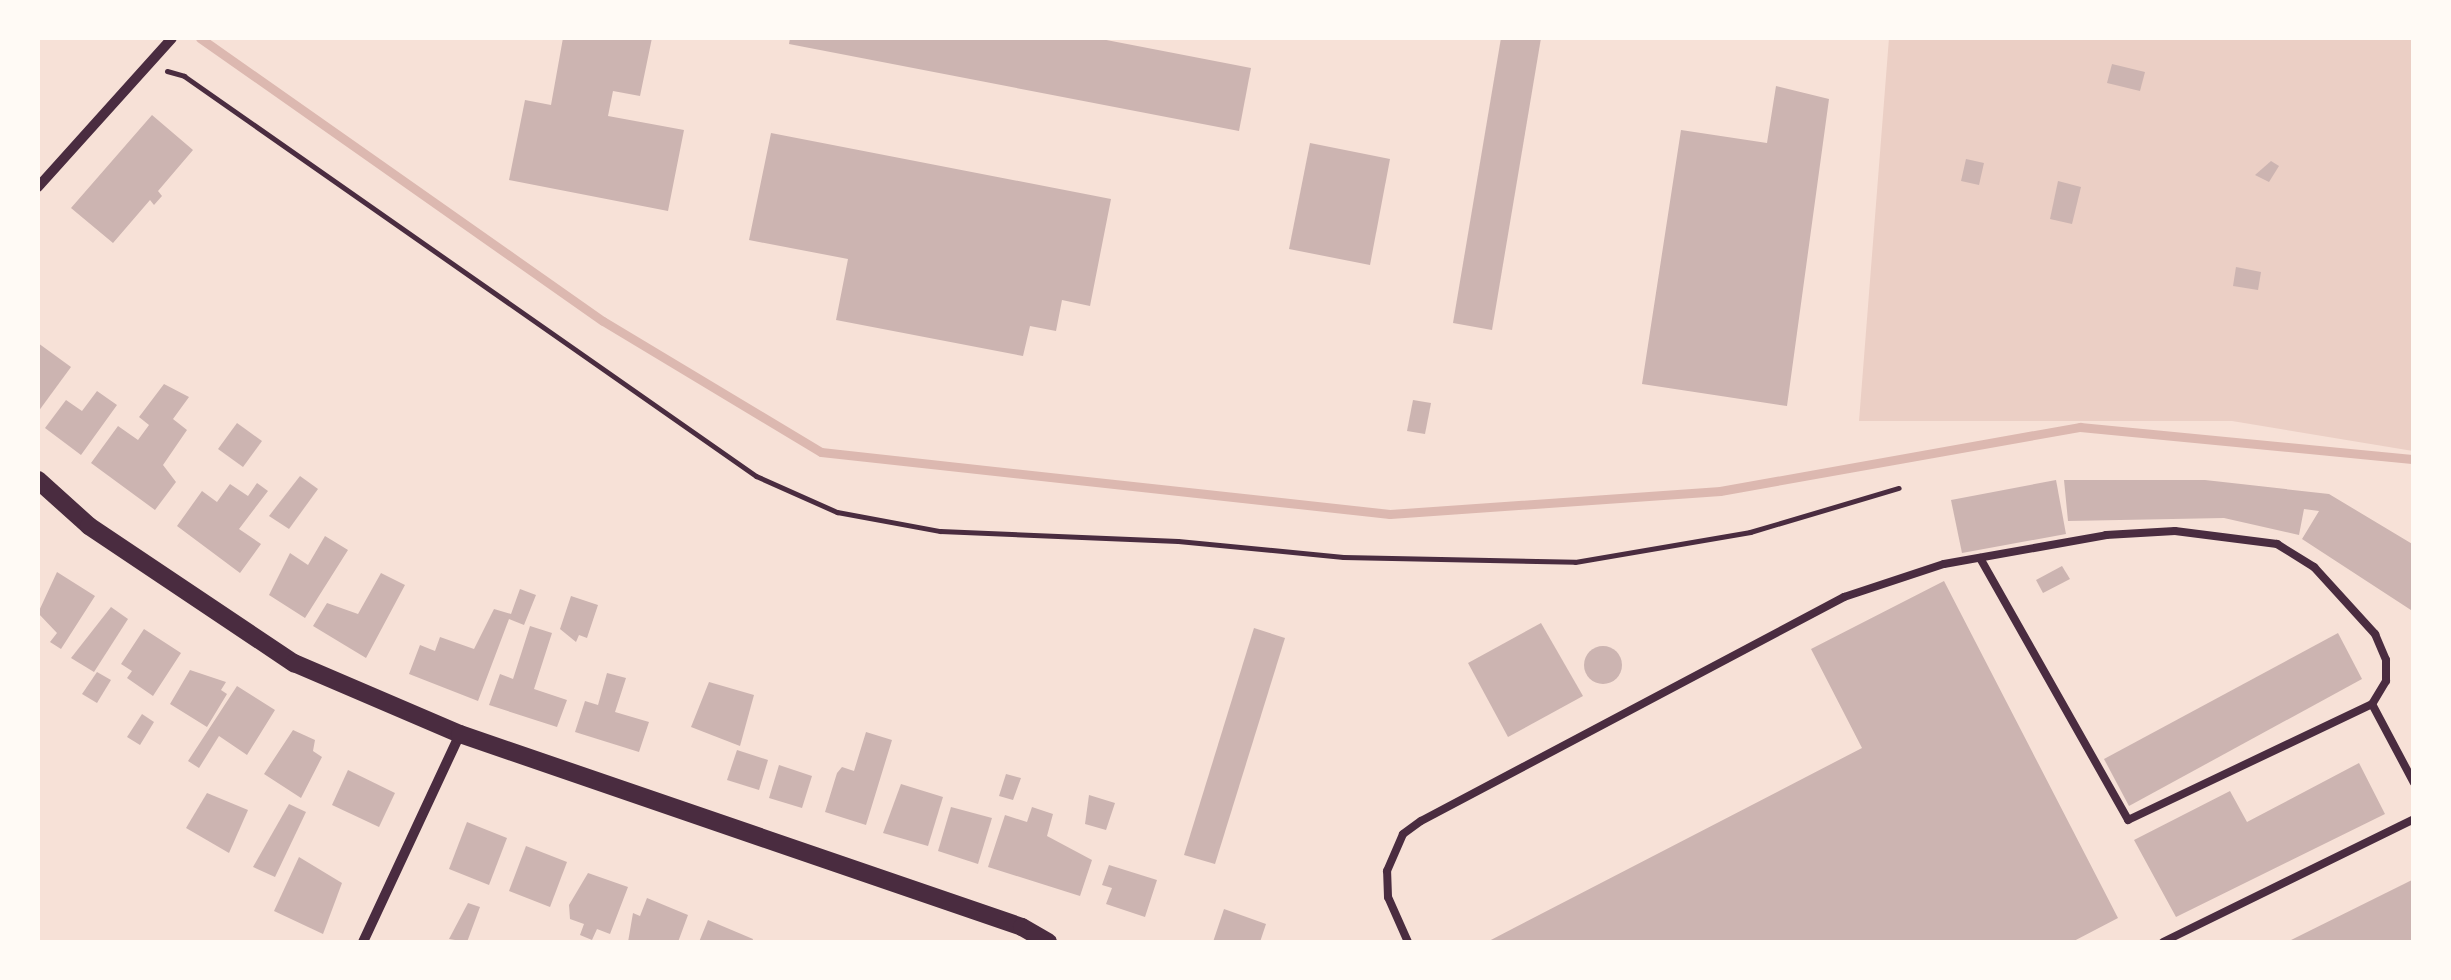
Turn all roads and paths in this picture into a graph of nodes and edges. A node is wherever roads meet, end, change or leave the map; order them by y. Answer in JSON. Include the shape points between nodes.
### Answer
{"nodes":[{"id":1,"x":172,"y":38,"type":"edge"},
{"id":2,"x":149,"y":66,"type":"junction"},
{"id":3,"x":38,"y":188,"type":"edge"},
{"id":4,"x":38,"y":480,"type":"edge"},
{"id":5,"x":1899,"y":488,"type":"dead end"},
{"id":6,"x":1980,"y":558,"type":"junction"},
{"id":7,"x":2372,"y":704,"type":"junction"},
{"id":8,"x":460,"y":734,"type":"junction"},
{"id":9,"x":2414,"y":783,"type":"edge"},
{"id":10,"x":2414,"y":818,"type":"edge"},
{"id":11,"x":362,"y":942,"type":"edge"},
{"id":12,"x":1048,"y":942,"type":"edge"},
{"id":13,"x":1408,"y":942,"type":"edge"},
{"id":14,"x":2164,"y":942,"type":"edge"}],
"edges":[{"from":1,"to":2,"type":"street"},
{"from":2,"to":3,"type":"street"},
{"from":2,"to":5,"type":"path","via":[[184,76],[756,476],[837,512],[940,532],[1178,541],[1343,557],[1575,562],[1750,532]]},
{"from":4,"to":8,"type":"street","via":[[89,526],[294,663]]},
{"from":6,"to":7,"type":"lane","via":[[2106,535],[2176,531],[2277,544],[2314,567],[2375,634],[2386,681]]},
{"from":6,"to":7,"type":"lane","via":[[2128,820]]},
{"from":6,"to":13,"type":"lane","via":[[1844,597],[1422,821],[1397,843],[1387,871],[1388,897]]},
{"from":7,"to":9,"type":"lane"},
{"from":8,"to":11,"type":"street"},
{"from":8,"to":12,"type":"street","via":[[1022,927]]},
{"from":10,"to":14,"type":"lane"}]}
